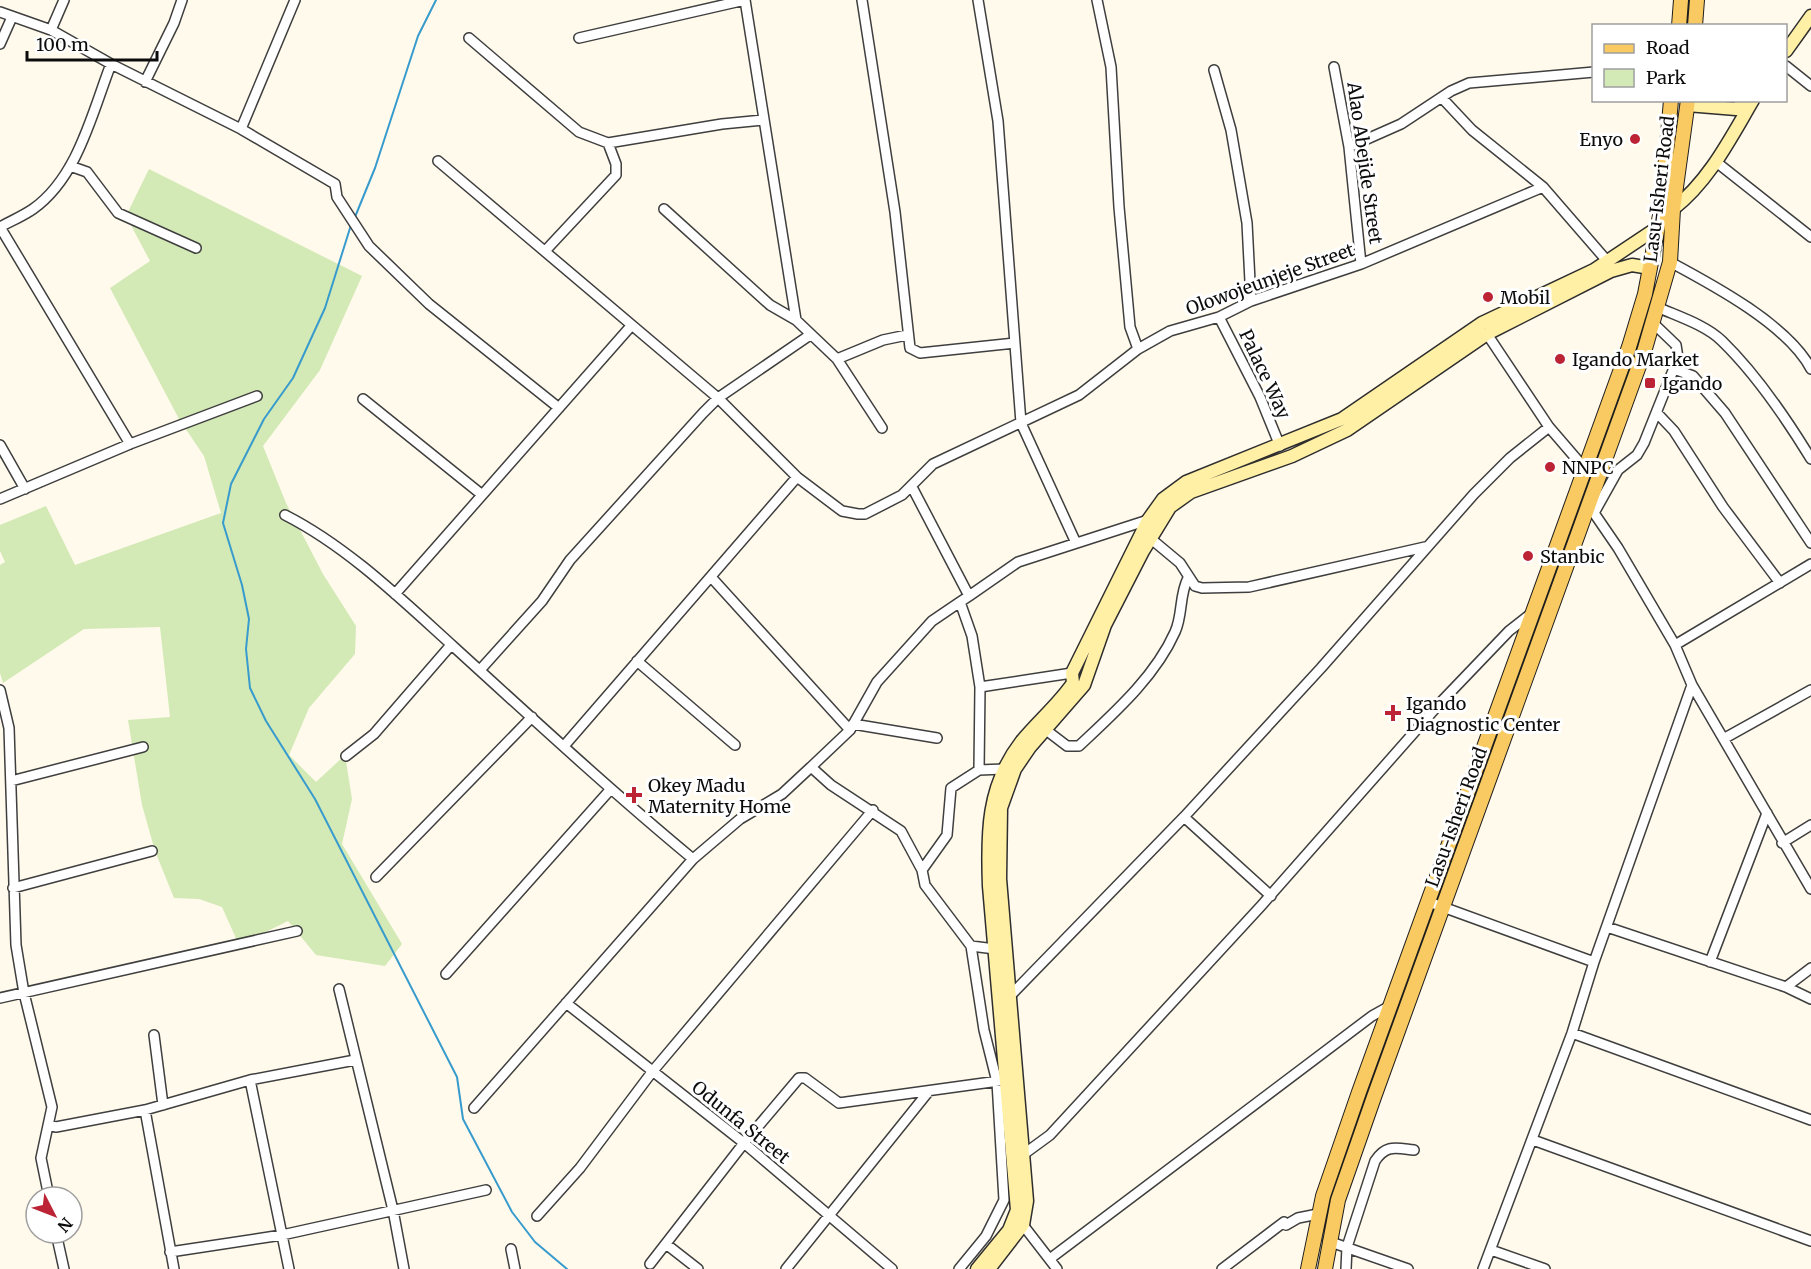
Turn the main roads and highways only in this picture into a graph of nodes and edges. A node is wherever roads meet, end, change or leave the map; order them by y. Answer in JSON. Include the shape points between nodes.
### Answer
{"nodes":[{"id":1,"x":1681,"y":0,"type":"edge"},
{"id":2,"x":1697,"y":0,"type":"edge"},
{"id":3,"x":1811,"y":16,"type":"edge"},
{"id":4,"x":1679,"y":24,"type":"edge"},
{"id":5,"x":1695,"y":24,"type":"edge"},
{"id":6,"x":1787,"y":48,"type":"edge"},
{"id":7,"x":1671,"y":102,"type":"edge"},
{"id":8,"x":1745,"y":102,"type":"edge"},
{"id":9,"x":1752,"y":102,"type":"edge"},
{"id":10,"x":1688,"y":103,"type":"edge"},
{"id":11,"x":1674,"y":209,"type":"junction"},
{"id":12,"x":1657,"y":228,"type":"junction"},
{"id":13,"x":1650,"y":268,"type":"junction"},
{"id":14,"x":1005,"y":995,"type":"junction"},
{"id":15,"x":977,"y":1269,"type":"edge"},
{"id":16,"x":989,"y":1269,"type":"edge"},
{"id":17,"x":1308,"y":1269,"type":"edge"},
{"id":18,"x":1325,"y":1269,"type":"edge"}],
"edges":[{"from":1,"to":4,"type":"main road"},
{"from":2,"to":5,"type":"main road"},
{"from":3,"to":6,"type":"main road"},
{"from":7,"to":12,"type":"main road","name":"Lasu-Isheri Road"},
{"from":8,"to":10,"type":"main road","via":[[1736,109]]},
{"from":9,"to":11,"type":"main road","via":[[1690,196]]},
{"from":10,"to":11,"type":"main road","name":"Lasu-Isheri Road"},
{"from":11,"to":18,"type":"main road","name":"Lasu-Isheri Road","via":[[1670,262],[1591,510],[1359,1138],[1338,1200]]},
{"from":12,"to":13,"type":"main road","name":"Lasu-Isheri Road"},
{"from":12,"to":14,"type":"main road","via":[[1608,262],[1482,323],[1342,419],[1186,482],[1163,499],[1148,520],[1072,673],[1073,683],[1021,742],[990,804],[987,833],[995,949]]},
{"from":13,"to":14,"type":"main road","via":[[1632,265],[1611,271],[1486,334],[1347,429],[1292,456],[1181,498],[1170,507],[1105,625],[1084,685],[1015,769],[1001,808]]},
{"from":13,"to":17,"type":"main road","name":"Lasu-Isheri Road","via":[[1646,294],[1586,470],[1318,1214]]},
{"from":14,"to":15,"type":"main road","via":[[1002,1081],[1016,1169],[1017,1210],[1010,1230]]},
{"from":14,"to":16,"type":"main road","via":[[1027,1201],[1023,1225]]}]}
